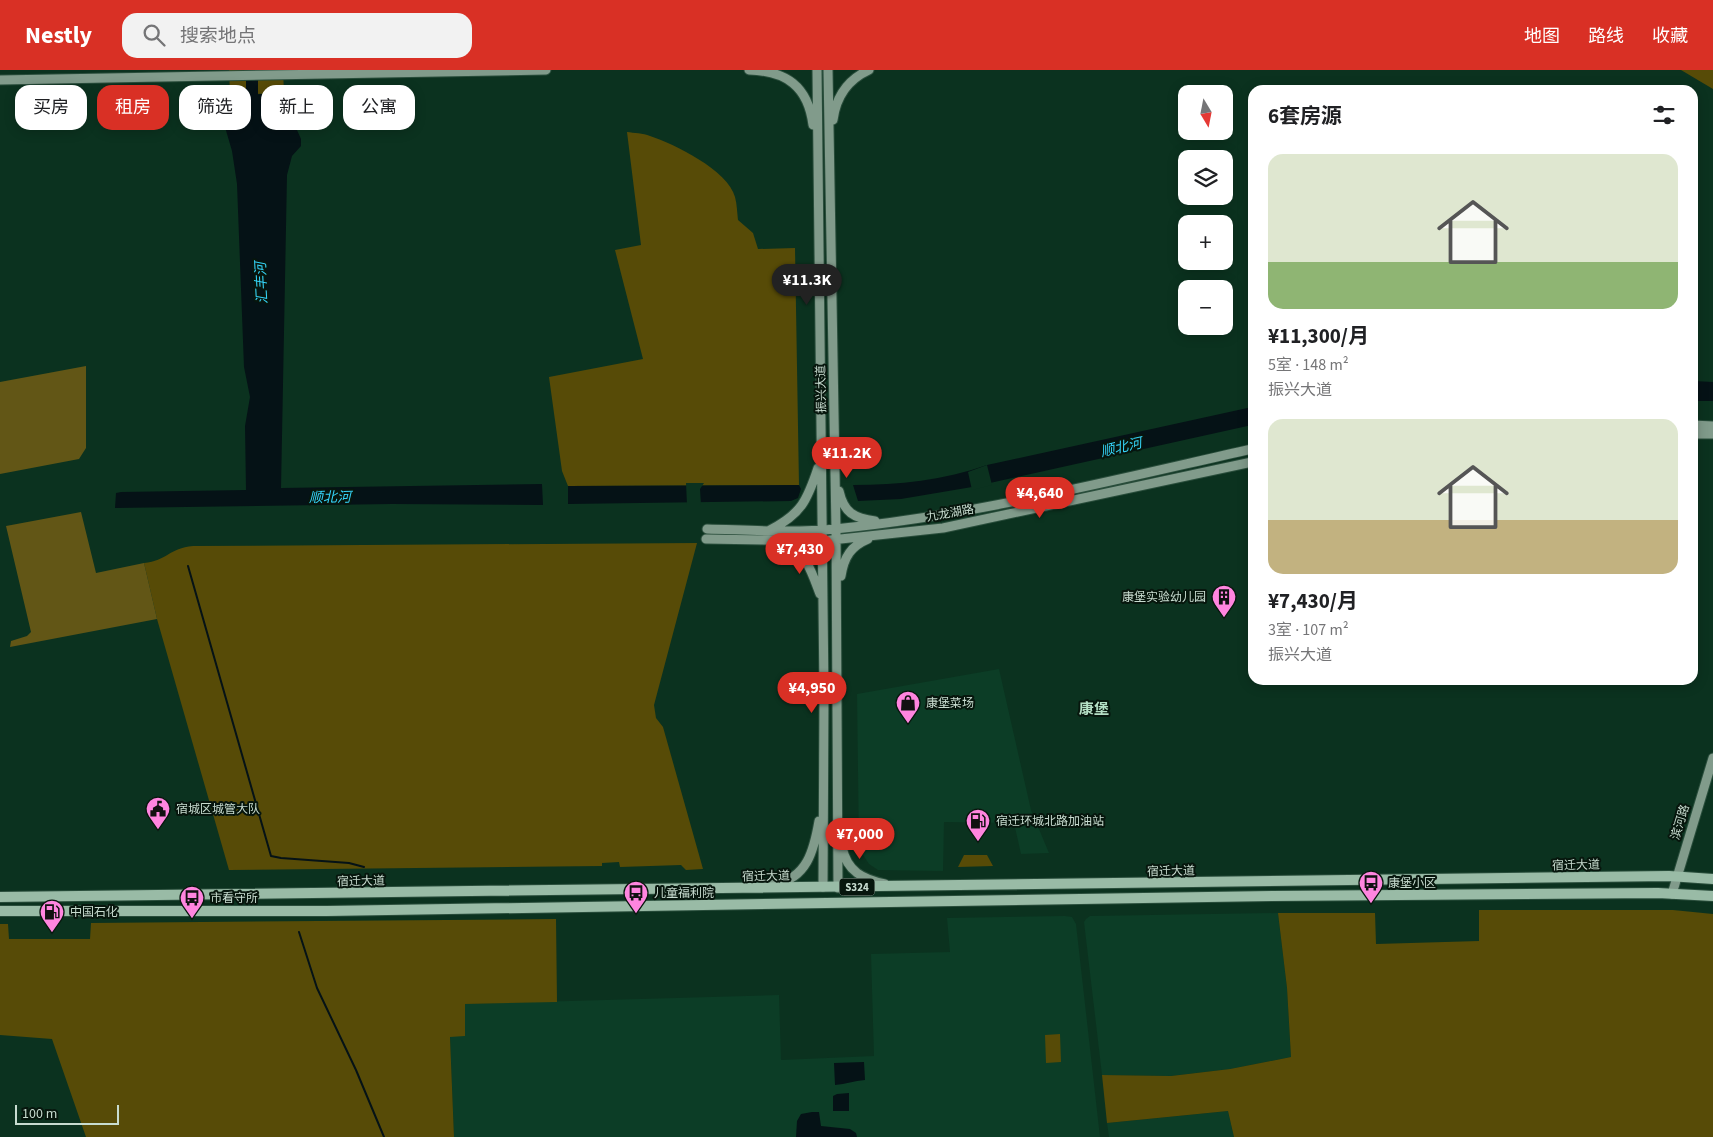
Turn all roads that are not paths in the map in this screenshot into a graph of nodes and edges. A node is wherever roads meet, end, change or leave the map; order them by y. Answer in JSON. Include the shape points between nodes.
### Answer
{"nodes":[{"id":1,"x":546,"y":70,"type":"edge"},
{"id":2,"x":749,"y":70,"type":"edge"},
{"id":3,"x":817,"y":70,"type":"edge"},
{"id":4,"x":828,"y":70,"type":"edge"},
{"id":5,"x":869,"y":70,"type":"edge"},
{"id":6,"x":0,"y":80,"type":"edge"},
{"id":7,"x":818,"y":160,"type":"junction"},
{"id":8,"x":829,"y":160,"type":"junction"},
{"id":9,"x":1698,"y":426,"type":"edge"},
{"id":10,"x":1713,"y":426,"type":"edge"},
{"id":11,"x":1698,"y":434,"type":"edge"},
{"id":12,"x":1713,"y":434,"type":"edge"},
{"id":13,"x":1248,"y":450,"type":"edge"},
{"id":14,"x":821,"y":461,"type":"junction"},
{"id":15,"x":1248,"y":463,"type":"edge"},
{"id":16,"x":835,"y":471,"type":"junction"},
{"id":17,"x":886,"y":522,"type":"junction"},
{"id":18,"x":836,"y":529,"type":"junction"},
{"id":19,"x":822,"y":530,"type":"junction"},
{"id":20,"x":768,"y":531,"type":"junction"},
{"id":21,"x":876,"y":536,"type":"junction"},
{"id":22,"x":783,"y":540,"type":"junction"},
{"id":23,"x":836,"y":540,"type":"junction"},
{"id":24,"x":822,"y":541,"type":"junction"},
{"id":25,"x":837,"y":598,"type":"junction"},
{"id":26,"x":822,"y":602,"type":"junction"},
{"id":27,"x":1713,"y":758,"type":"edge"},
{"id":28,"x":824,"y":796,"type":"junction"},
{"id":29,"x":838,"y":800,"type":"junction"},
{"id":30,"x":1676,"y":877,"type":"junction"},
{"id":31,"x":1713,"y":880,"type":"edge"},
{"id":32,"x":823,"y":887,"type":"junction"},
{"id":33,"x":918,"y":887,"type":"junction"},
{"id":34,"x":745,"y":888,"type":"junction"},
{"id":35,"x":838,"y":888,"type":"junction"},
{"id":36,"x":1672,"y":894,"type":"junction"},
{"id":37,"x":1713,"y":896,"type":"edge"},
{"id":38,"x":0,"y":897,"type":"edge"},
{"id":39,"x":0,"y":911,"type":"edge"}],
"edges":[{"from":1,"to":6,"type":"main road"},
{"from":2,"to":7,"type":"main road","via":[[762,70],[789,78],[798,88],[812,118]]},
{"from":3,"to":7,"type":"main road","name":"振兴大道"},
{"from":4,"to":8,"type":"main road","name":"振兴大道"},
{"from":5,"to":8,"type":"main road","via":[[848,84],[837,102]]},
{"from":7,"to":14,"type":"main road","name":"振兴大道"},
{"from":8,"to":16,"type":"main road","name":"振兴大道"},
{"from":9,"to":10,"type":"main road"},
{"from":11,"to":12,"type":"main road"},
{"from":13,"to":17,"type":"main road","name":"九龙湖路","via":[[982,509]]},
{"from":14,"to":19,"type":"main road","name":"振兴大道"},
{"from":14,"to":20,"type":"main road","via":[[803,505],[787,521]]},
{"from":15,"to":21,"type":"main road","name":"九龙湖路","via":[[943,528]]},
{"from":16,"to":17,"type":"main road","via":[[841,500],[848,512],[865,520]]},
{"from":16,"to":18,"type":"main road","name":"振兴大道"},
{"from":17,"to":18,"type":"main road","name":"九龙湖路"},
{"from":18,"to":19,"type":"main road","name":"九龙湖路"},
{"from":18,"to":23,"type":"main road","name":"振兴大道"},
{"from":19,"to":20,"type":"main road","name":"九龙湖路"},
{"from":19,"to":24,"type":"main road","name":"振兴大道"},
{"from":20,"to":22,"type":"main road","name":"九龙湖路","via":[[706,534]]},
{"from":21,"to":23,"type":"main road","name":"九龙湖路"},
{"from":21,"to":25,"type":"main road","via":[[860,542],[846,555]]},
{"from":22,"to":24,"type":"main road","name":"九龙湖路"},
{"from":22,"to":26,"type":"main road","via":[[806,560]]},
{"from":23,"to":24,"type":"main road","name":"九龙湖路"},
{"from":23,"to":25,"type":"main road","name":"振兴大道"},
{"from":24,"to":26,"type":"main road","name":"振兴大道"},
{"from":25,"to":29,"type":"main road","name":"振兴大道"},
{"from":26,"to":28,"type":"main road","name":"振兴大道"},
{"from":27,"to":30,"type":"main road","name":"滨河路"},
{"from":28,"to":32,"type":"main road","name":"振兴大道"},
{"from":28,"to":34,"type":"main road","via":[[813,851],[807,864],[785,883]]},
{"from":29,"to":33,"type":"main road","via":[[842,847],[851,869],[866,879]]},
{"from":29,"to":35,"type":"main road","name":"振兴大道"},
{"from":30,"to":31,"type":"main road","name":"宿迁大道","number":"S324"},
{"from":30,"to":33,"type":"main road","name":"宿迁大道","number":"S324"},
{"from":30,"to":36,"type":"main road","name":"滨河路"},
{"from":32,"to":34,"type":"main road","name":"宿迁大道","number":"S324"},
{"from":32,"to":35,"type":"main road","name":"宿迁大道","number":"S324"},
{"from":33,"to":35,"type":"main road","name":"宿迁大道","number":"S324"},
{"from":34,"to":38,"type":"main road","name":"宿迁大道","number":"S324"},
{"from":36,"to":37,"type":"main road","number":"S324"},
{"from":36,"to":39,"type":"main road","number":"S324","via":[[1272,896],[327,911]]}]}
